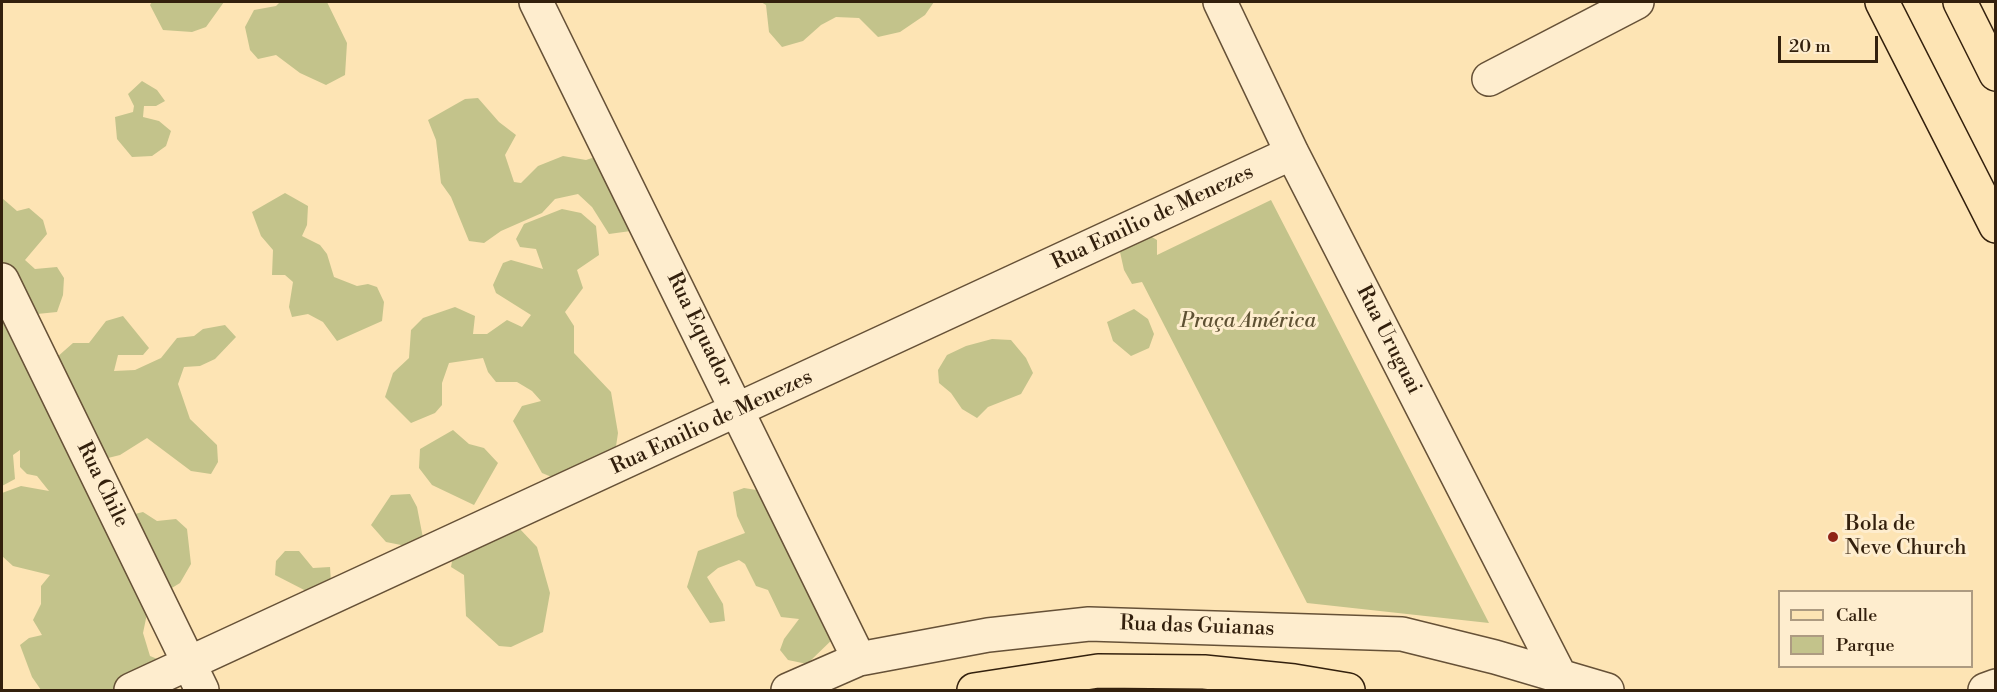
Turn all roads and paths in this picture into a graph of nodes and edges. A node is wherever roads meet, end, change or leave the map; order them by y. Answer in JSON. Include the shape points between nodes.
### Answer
{"nodes":[{"id":1,"x":536,"y":2,"type":"edge"},
{"id":2,"x":1220,"y":2,"type":"edge"},
{"id":3,"x":1637,"y":2,"type":"edge"},
{"id":4,"x":1882,"y":2,"type":"edge"},
{"id":5,"x":1960,"y":2,"type":"edge"},
{"id":6,"x":1995,"y":74,"type":"edge"},
{"id":7,"x":1489,"y":79,"type":"dead end"},
{"id":8,"x":1292,"y":153,"type":"junction"},
{"id":9,"x":1995,"y":226,"type":"edge"},
{"id":10,"x":2,"y":280,"type":"edge"},
{"id":11,"x":739,"y":411,"type":"junction"},
{"id":12,"x":859,"y":659,"type":"junction"},
{"id":13,"x":1560,"y":676,"type":"junction"},
{"id":14,"x":196,"y":678,"type":"edge"},
{"id":15,"x":1995,"y":686,"type":"edge"},
{"id":16,"x":131,"y":690,"type":"edge"},
{"id":17,"x":788,"y":690,"type":"edge"},
{"id":18,"x":974,"y":690,"type":"edge"},
{"id":19,"x":1348,"y":690,"type":"edge"},
{"id":20,"x":1607,"y":690,"type":"edge"},
{"id":21,"x":1985,"y":690,"type":"edge"}],
"edges":[{"from":1,"to":11,"type":"street","name":"Rua Equador"},
{"from":2,"to":8,"type":"street","name":"Rua Uruguai"},
{"from":3,"to":7,"type":"street"},
{"from":4,"to":9,"type":"main road"},
{"from":5,"to":6,"type":"main road"},
{"from":8,"to":11,"type":"street","name":"Rua Emilio de Menezes"},
{"from":8,"to":13,"type":"street","name":"Rua Uruguai"},
{"from":10,"to":14,"type":"street","name":"Rua Chile"},
{"from":11,"to":12,"type":"street","name":"Rua Equador"},
{"from":11,"to":14,"type":"street","name":"Rua Emilio de Menezes"},
{"from":12,"to":13,"type":"street","name":"Rua das Guianas","via":[[988,634],[1089,624],[1402,633]]},
{"from":12,"to":17,"type":"street","name":"Rua das Guianas"},
{"from":13,"to":20,"type":"street","name":"Rua das Guianas"},
{"from":14,"to":16,"type":"street","name":"Rua Emilio de Menezes"},
{"from":15,"to":21,"type":"street"},
{"from":18,"to":19,"type":"main road","via":[[1098,671],[1204,672]]}]}
